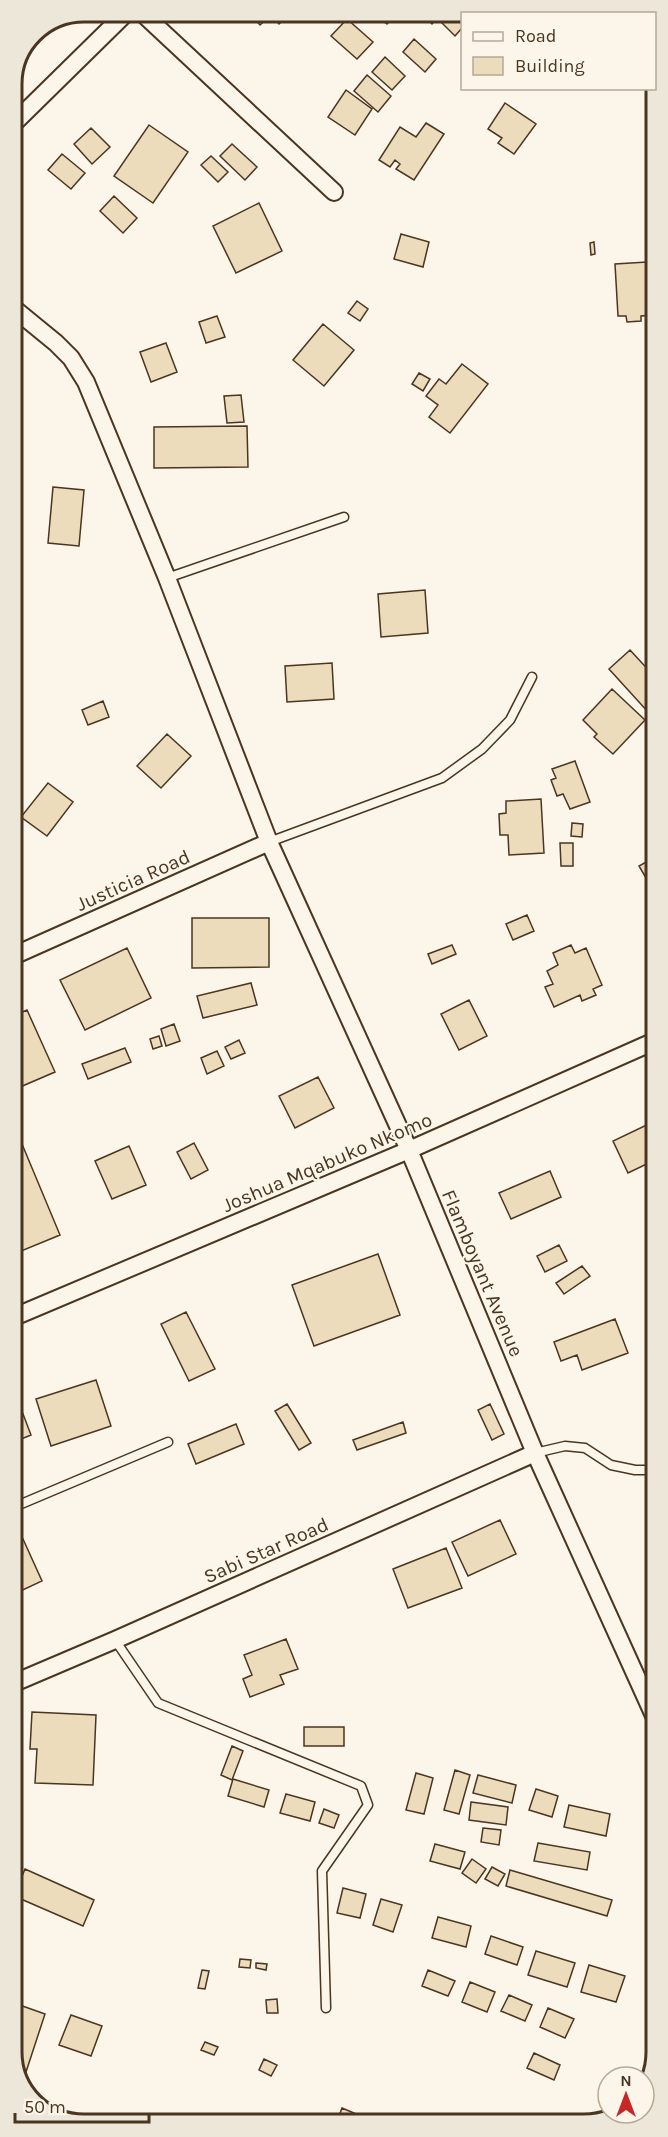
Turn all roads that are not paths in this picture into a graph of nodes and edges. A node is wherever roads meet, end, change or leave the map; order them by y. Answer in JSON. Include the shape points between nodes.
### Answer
{"nodes":[{"id":1,"x":117,"y":22,"type":"edge"},
{"id":2,"x":152,"y":22,"type":"edge"},
{"id":3,"x":22,"y":115,"type":"edge"},
{"id":4,"x":334,"y":192,"type":"dead end"},
{"id":5,"x":22,"y":315,"type":"edge"},
{"id":6,"x":344,"y":518,"type":"dead end"},
{"id":7,"x":167,"y":578,"type":"junction"},
{"id":8,"x":531,"y":677,"type":"dead end"},
{"id":9,"x":269,"y":842,"type":"junction"},
{"id":10,"x":22,"y":952,"type":"edge"},
{"id":11,"x":645,"y":1045,"type":"edge"},
{"id":12,"x":409,"y":1150,"type":"junction"},
{"id":13,"x":22,"y":1314,"type":"edge"},
{"id":14,"x":168,"y":1442,"type":"dead end"},
{"id":15,"x":535,"y":1453,"type":"junction"},
{"id":16,"x":645,"y":1470,"type":"edge"},
{"id":17,"x":22,"y":1505,"type":"edge"},
{"id":18,"x":116,"y":1640,"type":"junction"},
{"id":19,"x":22,"y":1680,"type":"edge"},
{"id":20,"x":645,"y":1696,"type":"edge"},
{"id":21,"x":326,"y":2008,"type":"dead end"}],
"edges":[{"from":1,"to":3,"type":"street"},
{"from":2,"to":4,"type":"street"},
{"from":5,"to":7,"type":"street","name":"Flamboyant Avenue","via":[[71,358],[86,382]]},
{"from":6,"to":7,"type":"lane"},
{"from":7,"to":9,"type":"street","name":"Flamboyant Avenue"},
{"from":8,"to":9,"type":"lane","via":[[510,720],[482,749],[442,778]]},
{"from":9,"to":10,"type":"street","name":"Justicia Road"},
{"from":9,"to":12,"type":"street","name":"Flamboyant Avenue"},
{"from":11,"to":12,"type":"street","name":"Joshua Mqabuko Nkomo"},
{"from":12,"to":13,"type":"street","name":"Joshua Mqabuko Nkomo"},
{"from":12,"to":15,"type":"street","name":"Flamboyant Avenue"},
{"from":14,"to":17,"type":"lane"},
{"from":15,"to":16,"type":"lane","via":[[565,1446],[585,1448],[611,1465]]},
{"from":15,"to":18,"type":"street","name":"Sabi Star Road"},
{"from":15,"to":20,"type":"street","name":"Flamboyant Avenue"},
{"from":18,"to":19,"type":"street","name":"Sabi Star Road"},
{"from":18,"to":21,"type":"lane","via":[[158,1703],[361,1786],[368,1804],[322,1871]]}]}
